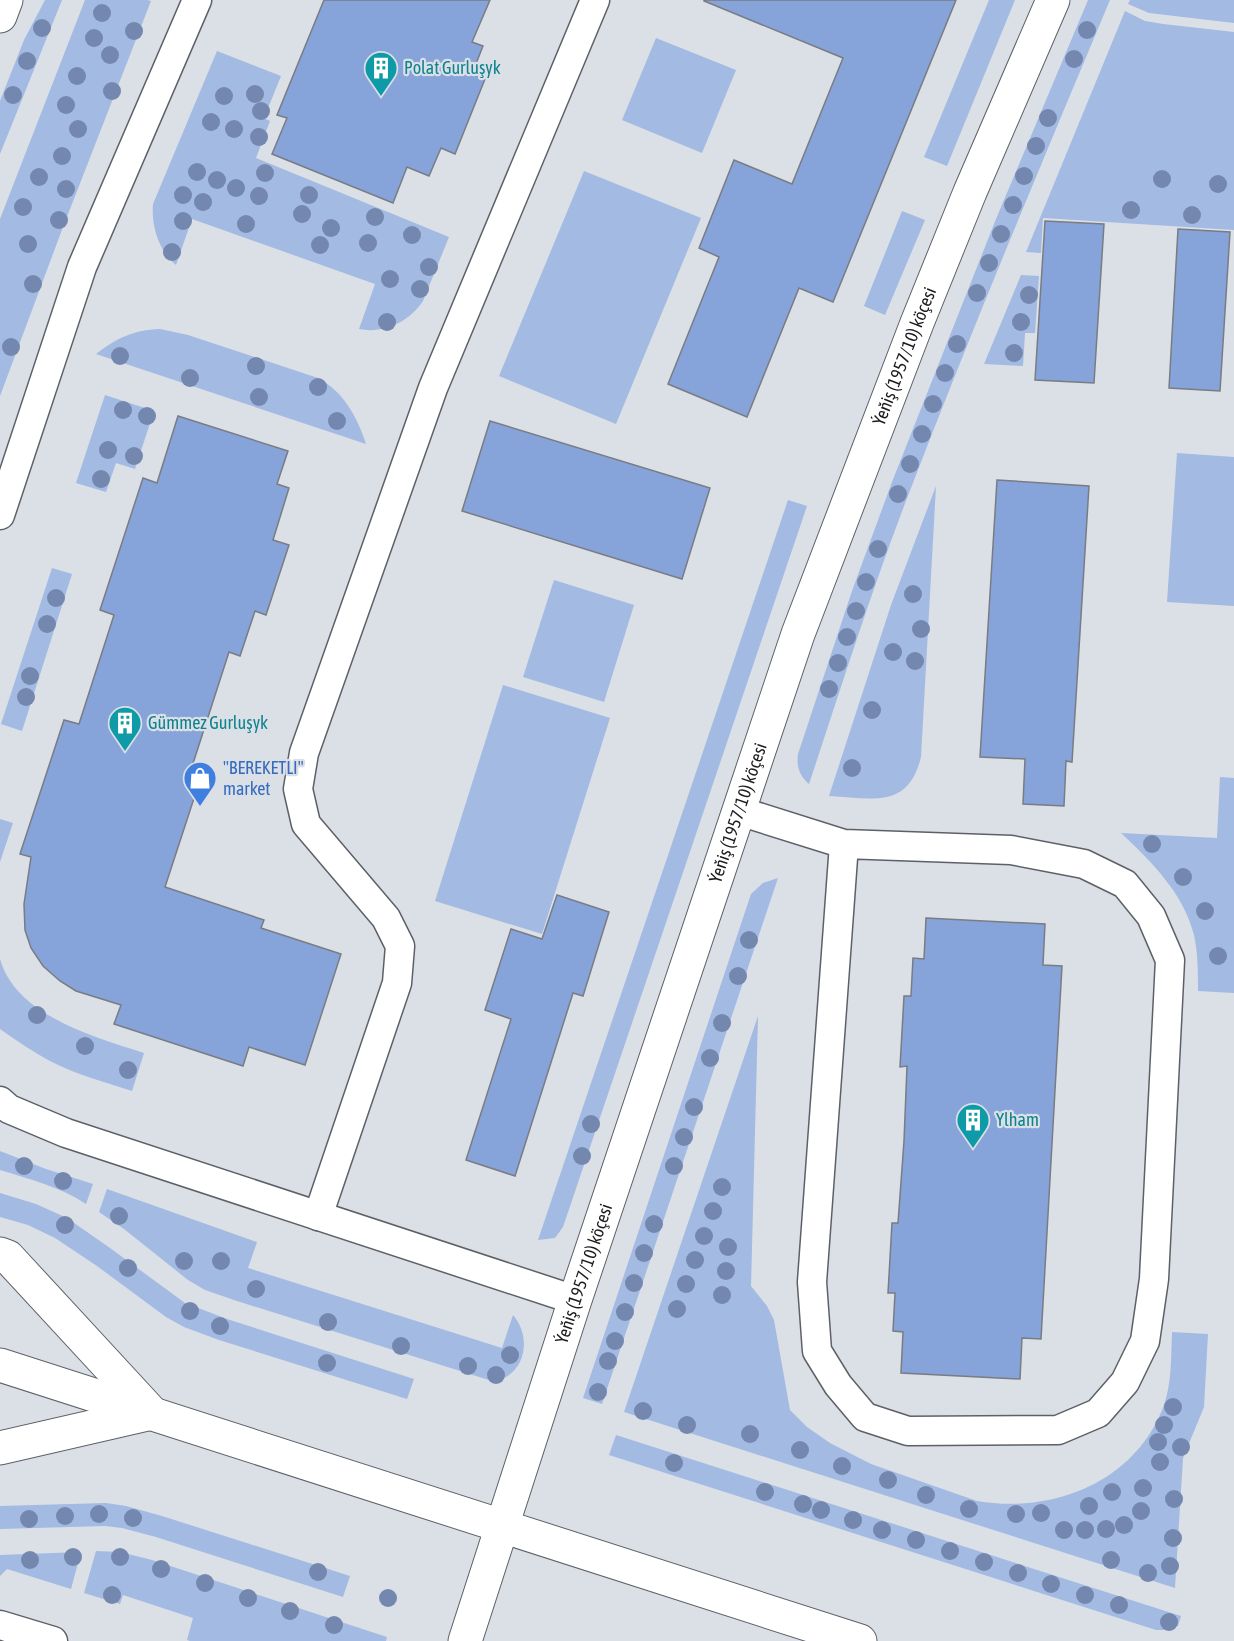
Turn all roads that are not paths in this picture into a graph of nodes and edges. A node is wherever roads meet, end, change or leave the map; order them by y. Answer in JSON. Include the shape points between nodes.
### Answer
{"nodes":[{"id":1,"x":6,"y":0,"type":"edge"},
{"id":2,"x":197,"y":0,"type":"edge"},
{"id":3,"x":595,"y":0,"type":"edge"},
{"id":4,"x":1053,"y":0,"type":"edge"},
{"id":5,"x":0,"y":16,"type":"edge"},
{"id":6,"x":0,"y":515,"type":"edge"},
{"id":7,"x":739,"y":811,"type":"junction"},
{"id":8,"x":844,"y":844,"type":"junction"},
{"id":9,"x":0,"y":1101,"type":"edge"},
{"id":10,"x":318,"y":1216,"type":"junction"},
{"id":11,"x":0,"y":1254,"type":"edge"},
{"id":12,"x":574,"y":1300,"type":"junction"},
{"id":13,"x":0,"y":1365,"type":"edge"},
{"id":14,"x":152,"y":1413,"type":"junction"},
{"id":15,"x":0,"y":1448,"type":"edge"},
{"id":16,"x":502,"y":1527,"type":"junction"},
{"id":17,"x":0,"y":1625,"type":"edge"},
{"id":18,"x":53,"y":1641,"type":"edge"},
{"id":19,"x":465,"y":1641,"type":"edge"},
{"id":20,"x":860,"y":1641,"type":"edge"}],
"edges":[{"from":1,"to":5,"type":"street"},
{"from":2,"to":6,"type":"lane","via":[[82,267]]},
{"from":3,"to":10,"type":"lane","via":[[433,388],[304,753],[298,789],[306,824],[386,918],[400,946],[397,983]]},
{"from":4,"to":7,"type":"street","name":"Ýeňiş (1957/10) köçesi","via":[[864,459],[798,634]]},
{"from":7,"to":8,"type":"lane"},
{"from":7,"to":12,"type":"street","name":"Ýeňiş (1957/10) köçesi"},
{"from":8,"to":8,"type":"lane","via":[[812,1282],[817,1352],[865,1417],[908,1431],[1058,1430],[1098,1413],[1125,1382],[1144,1341],[1154,1279],[1170,960],[1151,916],[1125,884],[1084,864],[1011,850]]},
{"from":9,"to":10,"type":"lane","via":[[9,1109],[66,1133]]},
{"from":10,"to":12,"type":"lane"},
{"from":11,"to":14,"type":"street","via":[[8,1257]]},
{"from":12,"to":16,"type":"street","name":"Ýeňiş (1957/10) köçesi"},
{"from":13,"to":14,"type":"street"},
{"from":14,"to":15,"type":"street"},
{"from":14,"to":16,"type":"street"},
{"from":16,"to":19,"type":"street","name":"Ýeňiş (1957/10) köçesi"},
{"from":16,"to":20,"type":"street"},
{"from":17,"to":18,"type":"lane"}]}
